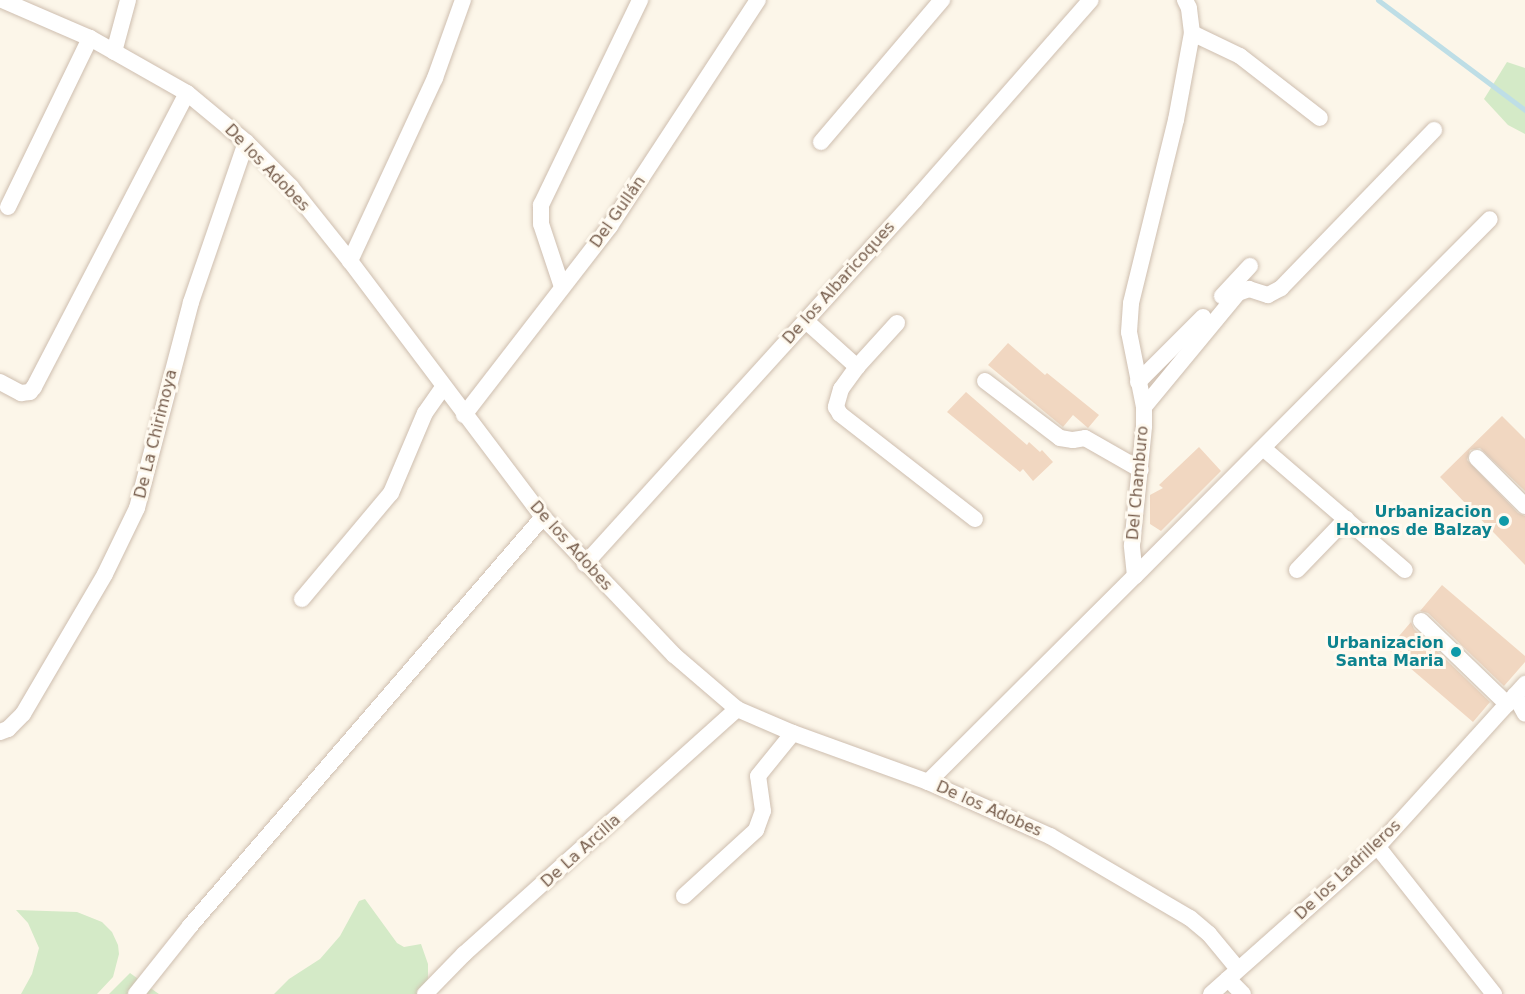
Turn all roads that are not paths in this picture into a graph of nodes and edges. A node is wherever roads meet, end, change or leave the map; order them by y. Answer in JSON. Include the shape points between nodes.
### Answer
{"nodes":[{"id":1,"x":2,"y":0,"type":"edge"},
{"id":2,"x":128,"y":0,"type":"edge"},
{"id":3,"x":463,"y":0,"type":"edge"},
{"id":4,"x":640,"y":0,"type":"edge"},
{"id":5,"x":758,"y":0,"type":"edge"},
{"id":6,"x":942,"y":0,"type":"edge"},
{"id":7,"x":1091,"y":0,"type":"edge"},
{"id":8,"x":1185,"y":0,"type":"edge"},
{"id":9,"x":1192,"y":33,"type":"junction"},
{"id":10,"x":90,"y":38,"type":"junction"},
{"id":11,"x":114,"y":52,"type":"junction"},
{"id":12,"x":187,"y":93,"type":"junction"},
{"id":13,"x":1320,"y":118,"type":"dead end"},
{"id":14,"x":1434,"y":130,"type":"dead end"},
{"id":15,"x":246,"y":142,"type":"junction"},
{"id":16,"x":821,"y":142,"type":"dead end"},
{"id":17,"x":8,"y":207,"type":"dead end"},
{"id":18,"x":1490,"y":219,"type":"dead end"},
{"id":19,"x":350,"y":261,"type":"junction"},
{"id":20,"x":1250,"y":266,"type":"dead end"},
{"id":21,"x":562,"y":287,"type":"junction"},
{"id":22,"x":806,"y":321,"type":"junction"},
{"id":23,"x":897,"y":323,"type":"dead end"},
{"id":24,"x":857,"y":367,"type":"junction"},
{"id":25,"x":985,"y":381,"type":"dead end"},
{"id":26,"x":0,"y":382,"type":"edge"},
{"id":27,"x":1138,"y":382,"type":"junction"},
{"id":28,"x":443,"y":387,"type":"junction"},
{"id":29,"x":1144,"y":407,"type":"junction"},
{"id":30,"x":464,"y":415,"type":"junction"},
{"id":31,"x":1263,"y":448,"type":"junction"},
{"id":32,"x":1478,"y":458,"type":"dead end"},
{"id":33,"x":1141,"y":470,"type":"junction"},
{"id":34,"x":1525,"y":506,"type":"edge"},
{"id":35,"x":543,"y":517,"type":"junction"},
{"id":36,"x":975,"y":519,"type":"dead end"},
{"id":37,"x":1346,"y":519,"type":"junction"},
{"id":38,"x":585,"y":564,"type":"junction"},
{"id":39,"x":1297,"y":570,"type":"dead end"},
{"id":40,"x":1405,"y":570,"type":"dead end"},
{"id":41,"x":1135,"y":576,"type":"junction"},
{"id":42,"x":302,"y":599,"type":"dead end"},
{"id":43,"x":1421,"y":621,"type":"dead end"},
{"id":44,"x":1516,"y":694,"type":"edge"},
{"id":45,"x":737,"y":709,"type":"junction"},
{"id":46,"x":1525,"y":714,"type":"edge"},
{"id":47,"x":0,"y":732,"type":"edge"},
{"id":48,"x":794,"y":733,"type":"junction"},
{"id":49,"x":928,"y":782,"type":"junction"},
{"id":50,"x":1377,"y":846,"type":"junction"},
{"id":51,"x":684,"y":896,"type":"dead end"},
{"id":52,"x":1233,"y":974,"type":"junction"},
{"id":53,"x":136,"y":994,"type":"edge"},
{"id":54,"x":425,"y":994,"type":"edge"},
{"id":55,"x":1211,"y":994,"type":"edge"},
{"id":56,"x":1244,"y":994,"type":"edge"},
{"id":57,"x":1494,"y":994,"type":"edge"}],
"edges":[{"from":1,"to":10,"type":"street","name":"De los Adobes"},
{"from":2,"to":11,"type":"street"},
{"from":3,"to":19,"type":"street","via":[[435,78]]},
{"from":4,"to":21,"type":"street","via":[[541,205],[541,224]]},
{"from":5,"to":21,"type":"street","name":"Del Gullán","via":[[610,226]]},
{"from":6,"to":16,"type":"street"},
{"from":7,"to":22,"type":"street","name":"De los Albaricoques"},
{"from":8,"to":9,"type":"street","name":"Del Chamburo"},
{"from":9,"to":13,"type":"street","via":[[1240,56]]},
{"from":9,"to":27,"type":"street","name":"Del Chamburo","via":[[1176,120],[1131,303],[1130,332]]},
{"from":10,"to":11,"type":"street","name":"De los Adobes"},
{"from":10,"to":17,"type":"street"},
{"from":11,"to":12,"type":"street","name":"De los Adobes"},
{"from":12,"to":15,"type":"street","name":"De los Adobes"},
{"from":12,"to":26,"type":"street","via":[[34,387],[21,393]]},
{"from":14,"to":29,"type":"street","via":[[1281,288],[1268,296],[1249,289],[1238,292]]},
{"from":15,"to":19,"type":"street","name":"De los Adobes","via":[[291,187]]},
{"from":15,"to":47,"type":"street","name":"De La Chirimoya","via":[[191,302],[137,508],[105,574],[23,714]]},
{"from":18,"to":31,"type":"street"},
{"from":19,"to":28,"type":"street","name":"De los Adobes"},
{"from":20,"to":27,"type":"street"},
{"from":21,"to":30,"type":"street","name":"Del Gullán"},
{"from":22,"to":24,"type":"street"},
{"from":22,"to":38,"type":"street","name":"De los Albaricoques"},
{"from":23,"to":24,"type":"street"},
{"from":24,"to":36,"type":"street","via":[[836,399],[840,414]]},
{"from":25,"to":33,"type":"street","via":[[1060,438],[1085,438]]},
{"from":27,"to":29,"type":"street","name":"Del Chamburo"},
{"from":28,"to":30,"type":"street","name":"De los Adobes"},
{"from":28,"to":42,"type":"street","via":[[425,412],[391,493]]},
{"from":29,"to":33,"type":"street","name":"Del Chamburo"},
{"from":30,"to":35,"type":"street","name":"De los Adobes"},
{"from":31,"to":37,"type":"street"},
{"from":31,"to":41,"type":"street"},
{"from":32,"to":34,"type":"street"},
{"from":33,"to":41,"type":"street","name":"Del Chamburo","via":[[1132,545]]},
{"from":35,"to":38,"type":"street","name":"De los Adobes"},
{"from":35,"to":53,"type":"street","via":[[190,926]]},
{"from":37,"to":39,"type":"street"},
{"from":37,"to":40,"type":"street"},
{"from":38,"to":45,"type":"street","name":"De los Adobes","via":[[674,655]]},
{"from":41,"to":49,"type":"street"},
{"from":43,"to":44,"type":"street"},
{"from":44,"to":46,"type":"street"},
{"from":44,"to":50,"type":"street","name":"De los Ladrilleros"},
{"from":45,"to":48,"type":"street","name":"De los Adobes"},
{"from":45,"to":54,"type":"street","name":"De La Arcilla","via":[[464,954]]},
{"from":48,"to":49,"type":"street","name":"De los Adobes"},
{"from":48,"to":51,"type":"street","via":[[758,776],[763,811],[756,830]]},
{"from":49,"to":52,"type":"street","name":"De los Adobes","via":[[1050,836],[1190,918],[1209,934]]},
{"from":50,"to":52,"type":"street","name":"De los Ladrilleros"},
{"from":50,"to":57,"type":"street"},
{"from":52,"to":55,"type":"street","name":"De los Ladrilleros"},
{"from":52,"to":56,"type":"street","name":"De los Adobes"}]}
